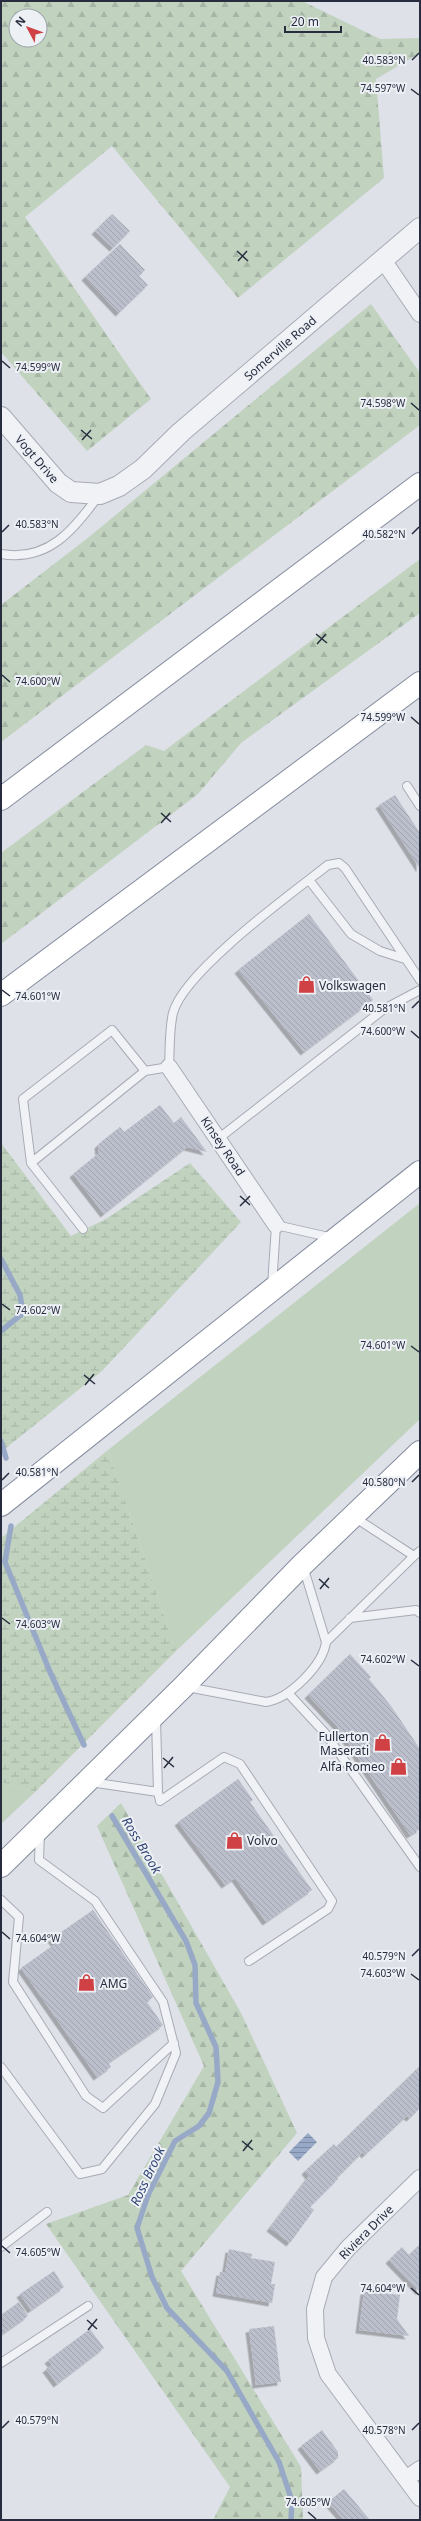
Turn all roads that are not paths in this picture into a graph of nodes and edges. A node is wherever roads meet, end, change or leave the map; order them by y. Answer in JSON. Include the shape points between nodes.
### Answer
{"nodes":[{"id":1,"x":420,"y":228,"type":"edge"},
{"id":2,"x":383,"y":260,"type":"junction"},
{"id":3,"x":420,"y":314,"type":"edge"},
{"id":4,"x":1,"y":417,"type":"edge"},
{"id":5,"x":143,"y":469,"type":"joint"},
{"id":6,"x":420,"y":484,"type":"edge"},
{"id":7,"x":100,"y":494,"type":"junction"},
{"id":8,"x":1,"y":554,"type":"edge"},
{"id":9,"x":420,"y":682,"type":"edge"},
{"id":10,"x":407,"y":786,"type":"dead end"},
{"id":11,"x":1,"y":799,"type":"edge"},
{"id":12,"x":420,"y":806,"type":"edge"},
{"id":13,"x":309,"y":880,"type":"junction"},
{"id":14,"x":405,"y":959,"type":"junction"},
{"id":15,"x":420,"y":980,"type":"edge"},
{"id":16,"x":420,"y":990,"type":"edge"},
{"id":17,"x":1,"y":996,"type":"edge"},
{"id":18,"x":169,"y":1067,"type":"junction"},
{"id":19,"x":145,"y":1071,"type":"junction"},
{"id":20,"x":218,"y":1139,"type":"junction"},
{"id":21,"x":31,"y":1163,"type":"junction"},
{"id":22,"x":420,"y":1172,"type":"edge"},
{"id":23,"x":276,"y":1226,"type":"junction"},
{"id":24,"x":83,"y":1230,"type":"dead end"},
{"id":25,"x":337,"y":1239,"type":"junction"},
{"id":26,"x":272,"y":1290,"type":"junction"},
{"id":27,"x":420,"y":1452,"type":"edge"},
{"id":28,"x":1,"y":1504,"type":"edge"},
{"id":29,"x":353,"y":1516,"type":"junction"},
{"id":30,"x":417,"y":1553,"type":"edge"},
{"id":31,"x":302,"y":1565,"type":"junction"},
{"id":32,"x":420,"y":1613,"type":"edge"},
{"id":33,"x":350,"y":1618,"type":"junction"},
{"id":34,"x":326,"y":1642,"type":"junction"},
{"id":35,"x":184,"y":1686,"type":"junction"},
{"id":36,"x":288,"y":1693,"type":"junction"},
{"id":37,"x":156,"y":1714,"type":"junction"},
{"id":38,"x":87,"y":1781,"type":"junction"},
{"id":39,"x":158,"y":1792,"type":"junction"},
{"id":40,"x":41,"y":1826,"type":"junction"},
{"id":41,"x":1,"y":1866,"type":"edge"},
{"id":42,"x":420,"y":1867,"type":"edge"},
{"id":43,"x":1,"y":1900,"type":"edge"},
{"id":44,"x":249,"y":1961,"type":"dead end"},
{"id":45,"x":174,"y":2043,"type":"junction"},
{"id":46,"x":1,"y":2067,"type":"edge"},
{"id":47,"x":420,"y":2178,"type":"edge"},
{"id":48,"x":47,"y":2212,"type":"dead end"},
{"id":49,"x":1,"y":2247,"type":"edge"},
{"id":50,"x":88,"y":2306,"type":"dead end"},
{"id":51,"x":1,"y":2363,"type":"edge"},
{"id":52,"x":420,"y":2469,"type":"edge"},
{"id":53,"x":406,"y":2479,"type":"junction"},
{"id":54,"x":420,"y":2498,"type":"edge"}],
"edges":[{"from":1,"to":2,"type":"street","name":"Somerville Road"},
{"from":2,"to":3,"type":"street"},
{"from":2,"to":5,"type":"street","name":"Somerville Road","via":[[182,432]]},
{"from":4,"to":7,"type":"street","name":"Vogt Drive","via":[[58,483],[71,492]]},
{"from":5,"to":7,"type":"street","name":"Vogt Drive","via":[[119,486]]},
{"from":6,"to":11,"type":"highway"},
{"from":7,"to":8,"type":"lane","via":[[69,531],[46,550],[17,557]]},
{"from":9,"to":17,"type":"highway"},
{"from":10,"to":12,"type":"lane"},
{"from":13,"to":14,"type":"lane","via":[[351,934],[380,951]]},
{"from":13,"to":14,"type":"lane","via":[[331,864],[342,865]]},
{"from":13,"to":18,"type":"lane","via":[[230,943],[186,987],[173,1012]]},
{"from":14,"to":15,"type":"lane"},
{"from":16,"to":20,"type":"lane","via":[[384,1009]]},
{"from":18,"to":19,"type":"lane"},
{"from":18,"to":20,"type":"street","name":"Kinsey Road"},
{"from":19,"to":21,"type":"lane"},
{"from":19,"to":21,"type":"lane","via":[[112,1030],[23,1099]]},
{"from":20,"to":23,"type":"street","name":"Kinsey Road"},
{"from":21,"to":24,"type":"lane"},
{"from":22,"to":25,"type":"highway"},
{"from":23,"to":25,"type":"lane"},
{"from":23,"to":26,"type":"lane"},
{"from":25,"to":26,"type":"highway"},
{"from":26,"to":28,"type":"highway"},
{"from":27,"to":29,"type":"highway"},
{"from":29,"to":30,"type":"lane"},
{"from":29,"to":31,"type":"highway"},
{"from":30,"to":33,"type":"lane"},
{"from":31,"to":34,"type":"lane"},
{"from":31,"to":35,"type":"highway"},
{"from":32,"to":33,"type":"lane","via":[[416,1610]]},
{"from":33,"to":34,"type":"lane"},
{"from":34,"to":36,"type":"lane","via":[[317,1665]]},
{"from":35,"to":36,"type":"lane","via":[[266,1702],[276,1701]]},
{"from":35,"to":37,"type":"highway"},
{"from":36,"to":42,"type":"lane","via":[[325,1733]]},
{"from":37,"to":38,"type":"highway"},
{"from":37,"to":39,"type":"lane"},
{"from":38,"to":39,"type":"lane"},
{"from":38,"to":40,"type":"highway"},
{"from":39,"to":44,"type":"lane","via":[[160,1801],[224,1757],[240,1764],[332,1901],[328,1909]]},
{"from":40,"to":41,"type":"highway"},
{"from":40,"to":45,"type":"lane","via":[[39,1860],[95,1901],[163,2002]]},
{"from":43,"to":45,"type":"lane","via":[[19,1917],[13,1982],[86,2096],[103,2108]]},
{"from":45,"to":46,"type":"lane","via":[[176,2053],[155,2104],[102,2169],[80,2174]]},
{"from":47,"to":53,"type":"street","name":"Riviera Drive","via":[[348,2248],[324,2277],[315,2308],[316,2338],[328,2374]]},
{"from":48,"to":49,"type":"lane"},
{"from":50,"to":51,"type":"lane"},
{"from":52,"to":53,"type":"street"},
{"from":53,"to":54,"type":"street","name":"Riviera Drive"}]}
